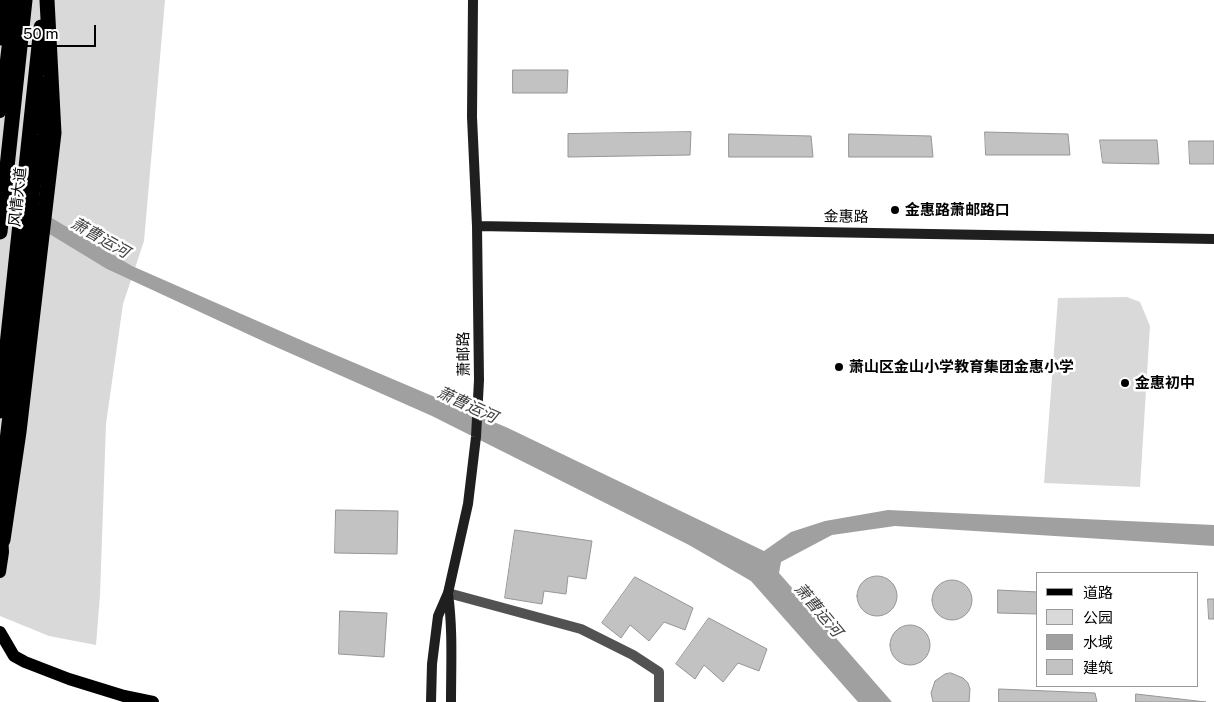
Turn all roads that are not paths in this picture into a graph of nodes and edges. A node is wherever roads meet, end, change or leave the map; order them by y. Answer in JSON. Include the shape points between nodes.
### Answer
{"nodes":[{"id":1,"x":5,"y":0,"type":"edge"},
{"id":2,"x":13,"y":0,"type":"edge"},
{"id":3,"x":25,"y":0,"type":"edge"},
{"id":4,"x":46,"y":0,"type":"edge"},
{"id":5,"x":55,"y":0,"type":"edge"},
{"id":6,"x":473,"y":0,"type":"edge"},
{"id":7,"x":0,"y":38,"type":"edge"},
{"id":8,"x":0,"y":112,"type":"edge"},
{"id":9,"x":477,"y":226,"type":"junction"},
{"id":10,"x":0,"y":232,"type":"edge"},
{"id":11,"x":1214,"y":239,"type":"edge"},
{"id":12,"x":33,"y":264,"type":"junction"},
{"id":13,"x":0,"y":411,"type":"edge"},
{"id":14,"x":0,"y":487,"type":"edge"},
{"id":15,"x":0,"y":494,"type":"edge"},
{"id":16,"x":2,"y":540,"type":"junction"},
{"id":17,"x":0,"y":572,"type":"edge"},
{"id":18,"x":448,"y":593,"type":"junction"},
{"id":19,"x":0,"y":632,"type":"edge"},
{"id":20,"x":153,"y":702,"type":"edge"},
{"id":21,"x":431,"y":702,"type":"edge"},
{"id":22,"x":451,"y":702,"type":"edge"},
{"id":23,"x":659,"y":702,"type":"edge"}],
"edges":[{"from":1,"to":7,"type":"highway"},
{"from":2,"to":8,"type":"main road"},
{"from":3,"to":10,"type":"highway"},
{"from":4,"to":12,"type":"highway","via":[[54,133]]},
{"from":4,"to":13,"type":"highway"},
{"from":5,"to":12,"type":"main road","name":"风情大道","via":[[34,191]]},
{"from":6,"to":9,"type":"street","name":"萧邮路","via":[[472,118]]},
{"from":9,"to":11,"type":"street","name":"金惠路"},
{"from":9,"to":18,"type":"street","name":"萧邮路","via":[[476,437],[468,504]]},
{"from":12,"to":14,"type":"main road","name":"风情大道"},
{"from":12,"to":16,"type":"highway","via":[[19,432]]},
{"from":15,"to":16,"type":"main road"},
{"from":16,"to":17,"type":"main road"},
{"from":18,"to":21,"type":"street","name":"萧邮路","via":[[438,616]]},
{"from":18,"to":22,"type":"street","via":[[452,621]]},
{"from":18,"to":23,"type":"street","via":[[581,629],[632,655],[660,672]]},
{"from":19,"to":20,"type":"main road","via":[[14,656],[25,662],[69,679]]}]}
